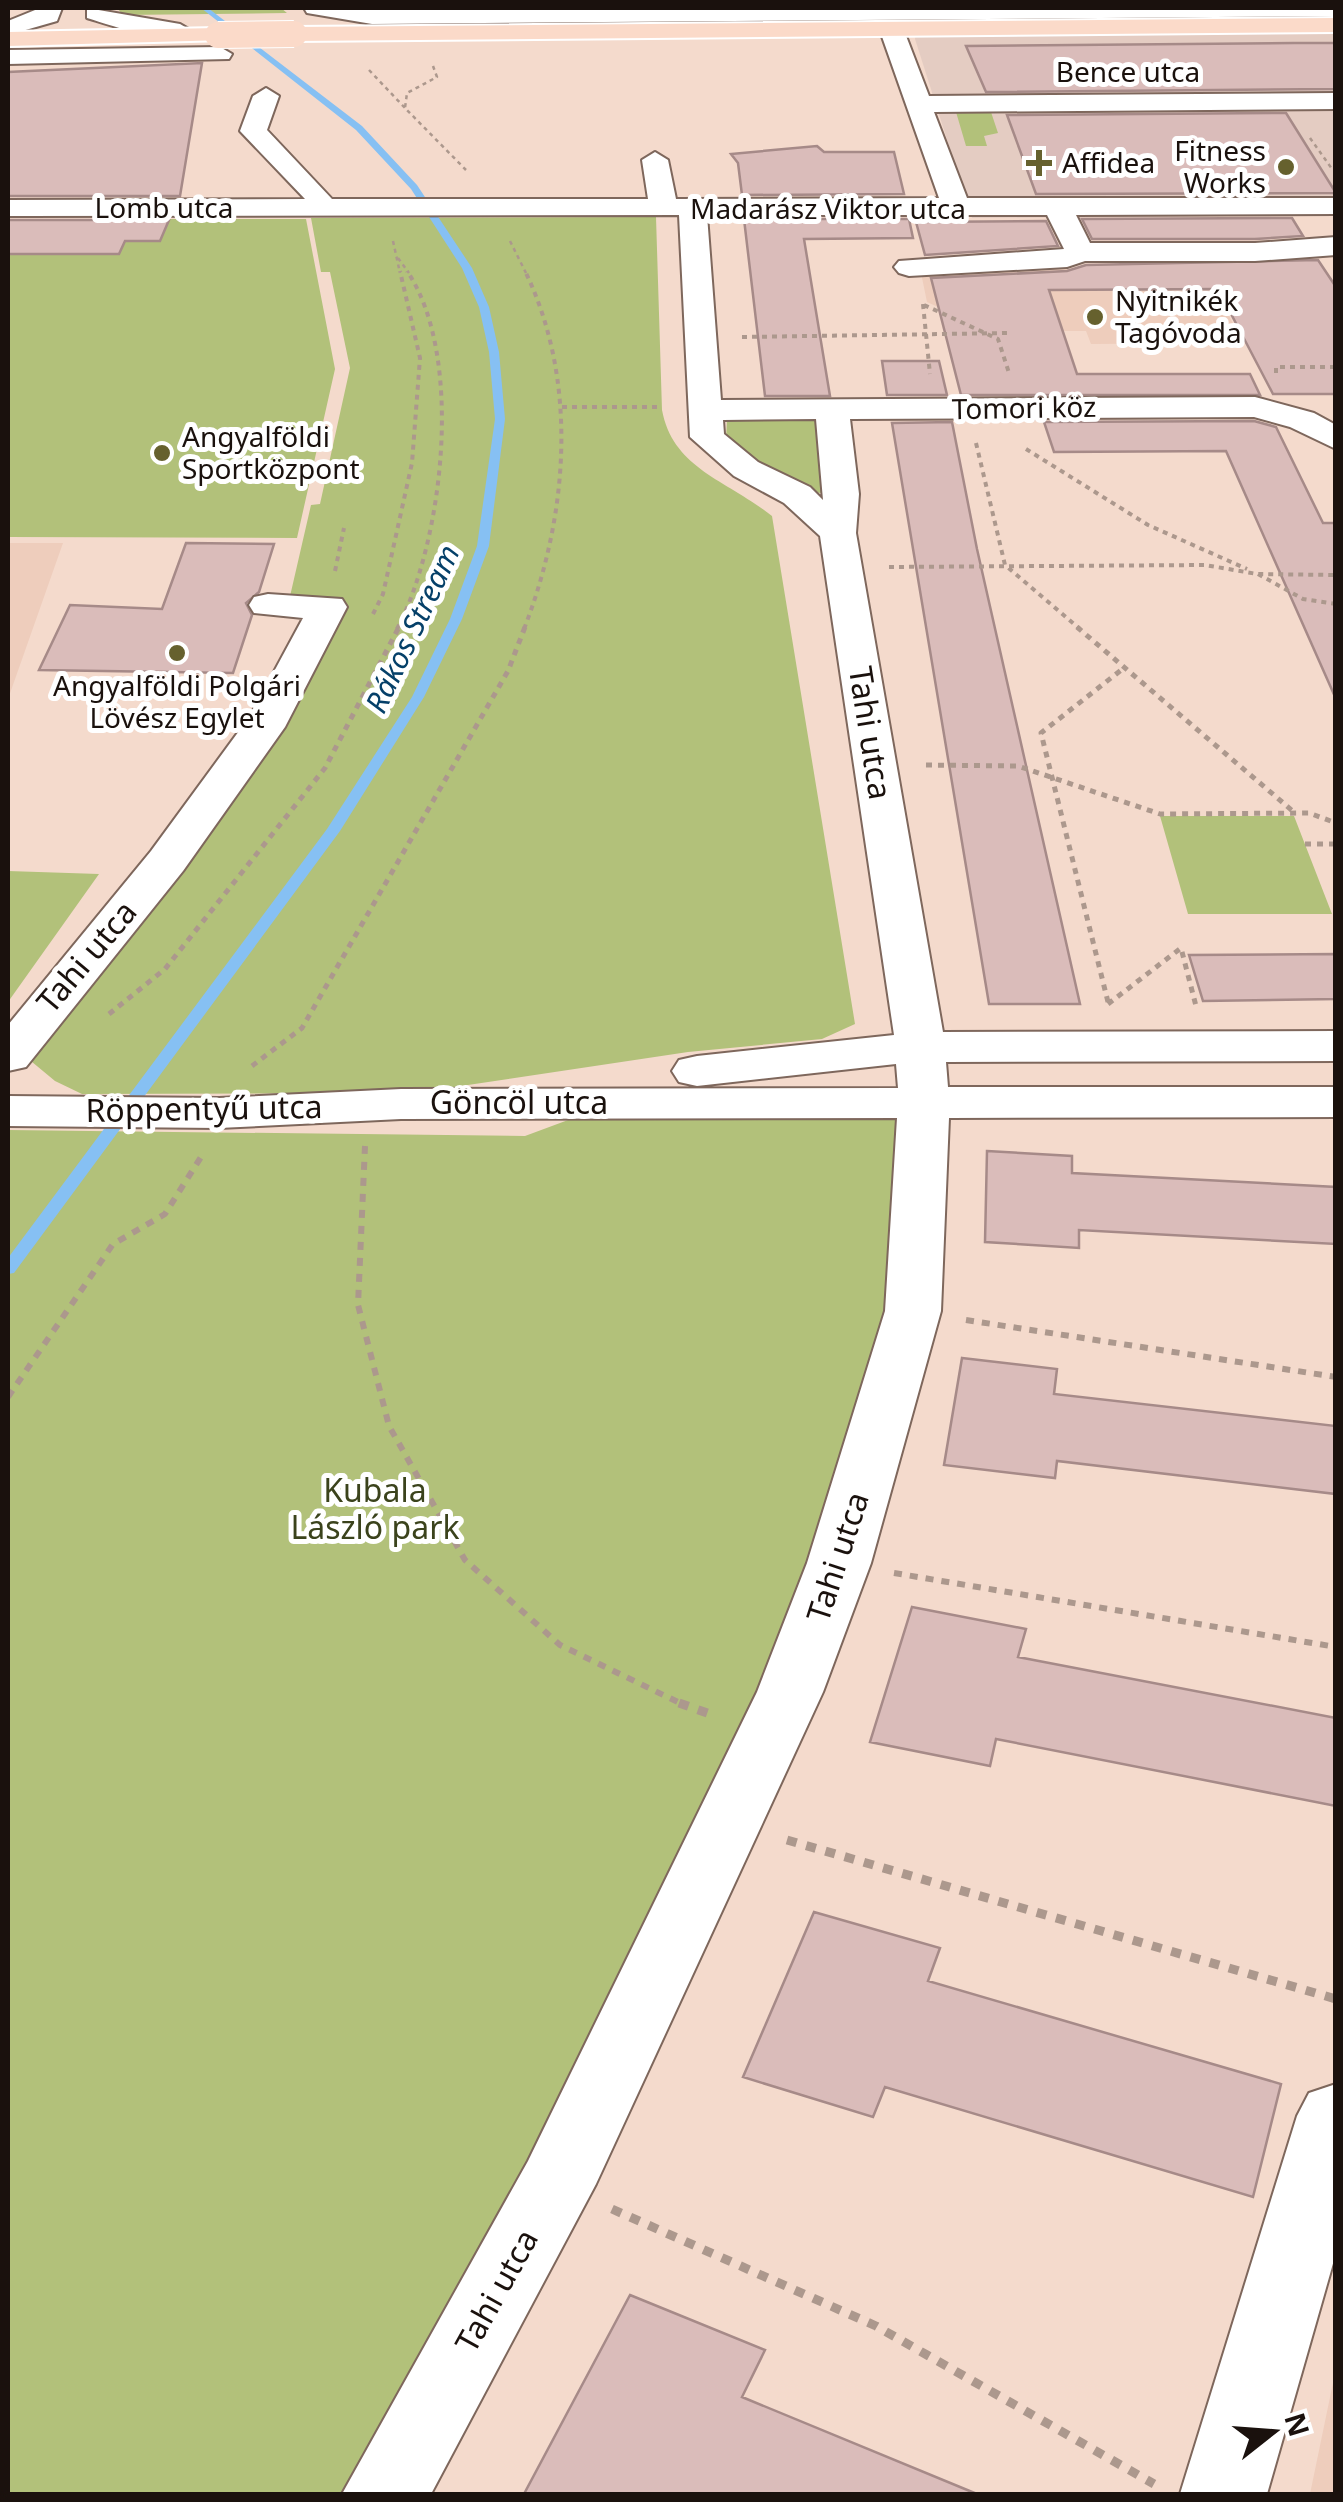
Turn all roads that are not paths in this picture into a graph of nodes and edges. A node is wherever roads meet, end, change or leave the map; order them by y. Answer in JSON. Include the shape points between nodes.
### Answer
{"nodes":[{"id":1,"x":51,"y":8,"type":"edge"},
{"id":2,"x":315,"y":8,"type":"edge"},
{"id":3,"x":92,"y":10,"type":"edge"},
{"id":4,"x":1332,"y":10,"type":"edge"},
{"id":5,"x":1336,"y":25,"type":"edge"},
{"id":6,"x":8,"y":28,"type":"edge"},
{"id":7,"x":112,"y":38,"type":"junction"},
{"id":8,"x":8,"y":40,"type":"edge"},
{"id":9,"x":219,"y":44,"type":"junction"},
{"id":10,"x":604,"y":48,"type":"dead end"},
{"id":11,"x":906,"y":54,"type":"junction"},
{"id":12,"x":8,"y":57,"type":"edge"},
{"id":13,"x":266,"y":96,"type":"dead end"},
{"id":14,"x":1336,"y":101,"type":"edge"},
{"id":15,"x":922,"y":104,"type":"junction"},
{"id":16,"x":655,"y":160,"type":"dead end"},
{"id":17,"x":1336,"y":206,"type":"edge"},
{"id":18,"x":8,"y":208,"type":"edge"},
{"id":19,"x":958,"y":208,"type":"junction"},
{"id":20,"x":1058,"y":208,"type":"junction"},
{"id":21,"x":320,"y":209,"type":"junction"},
{"id":22,"x":678,"y":210,"type":"junction"},
{"id":23,"x":1080,"y":252,"type":"junction"},
{"id":24,"x":1326,"y":254,"type":"edge"},
{"id":25,"x":910,"y":267,"type":"road end"},
{"id":26,"x":705,"y":410,"type":"junction"},
{"id":27,"x":832,"y":410,"type":"junction"},
{"id":28,"x":1336,"y":440,"type":"edge"},
{"id":29,"x":840,"y":550,"type":"junction"},
{"id":30,"x":268,"y":605,"type":"dead end"},
{"id":31,"x":1336,"y":1046,"type":"edge"},
{"id":32,"x":10,"y":1050,"type":"edge"},
{"id":33,"x":921,"y":1074,"type":"junction"},
{"id":34,"x":1336,"y":1102,"type":"edge"},
{"id":35,"x":385,"y":1104,"type":"joint"},
{"id":36,"x":25,"y":1111,"type":"edge"},
{"id":37,"x":1336,"y":2116,"type":"edge"},
{"id":38,"x":385,"y":2494,"type":"edge"},
{"id":39,"x":1224,"y":2494,"type":"edge"}],
"edges":[{"from":1,"to":6,"type":"street","via":[[37,22]]},
{"from":2,"to":4,"type":"street","via":[[346,16]]},
{"from":3,"to":7,"type":"street"},
{"from":3,"to":9,"type":"street"},
{"from":5,"to":11,"type":"main road"},
{"from":7,"to":8,"type":"main road"},
{"from":7,"to":9,"type":"main road"},
{"from":9,"to":11,"type":"main road","bridge":true,"via":[[294,34]]},
{"from":9,"to":12,"type":"street"},
{"from":10,"to":11,"type":"street"},
{"from":11,"to":15,"type":"street"},
{"from":13,"to":21,"type":"street","via":[[254,131],[318,196]]},
{"from":14,"to":15,"type":"street","name":"Bence utca"},
{"from":15,"to":19,"type":"street"},
{"from":16,"to":22,"type":"street"},
{"from":17,"to":20,"type":"street","name":"Madarász Viktor utca"},
{"from":18,"to":21,"type":"street","name":"Lomb utca"},
{"from":19,"to":20,"type":"street","name":"Madarász Viktor utca"},
{"from":19,"to":22,"type":"street","name":"Madarász Viktor utca"},
{"from":20,"to":23,"type":"street"},
{"from":21,"to":22,"type":"street","name":"Madarász Viktor utca"},
{"from":22,"to":26,"type":"street","via":[[701,338]]},
{"from":23,"to":24,"type":"street"},
{"from":23,"to":25,"type":"street"},
{"from":26,"to":27,"type":"street","name":"Tomori köz"},
{"from":26,"to":29,"type":"street","via":[[707,437],[722,453],[797,494]]},
{"from":27,"to":28,"type":"street","name":"Tomori köz","via":[[919,409],[969,418],[1020,409],[1254,407],[1302,420]]},
{"from":27,"to":29,"type":"street","name":"Tahi utca"},
{"from":29,"to":33,"type":"street","name":"Tahi utca"},
{"from":30,"to":32,"type":"street","name":"Tahi utca","via":[[328,607],[270,718],[166,861]]},
{"from":31,"to":33,"type":"street","name":"Göncöl utca"},
{"from":33,"to":34,"type":"street","name":"Göncöl utca"},
{"from":33,"to":35,"type":"street","name":"Göncöl utca"},
{"from":33,"to":38,"type":"street","name":"Tahi utca","via":[[913,1312],[838,1564],[772,1731],[556,2184]]},
{"from":35,"to":36,"type":"street","name":"Röppentyű utca"},
{"from":37,"to":39,"type":"street"}]}
